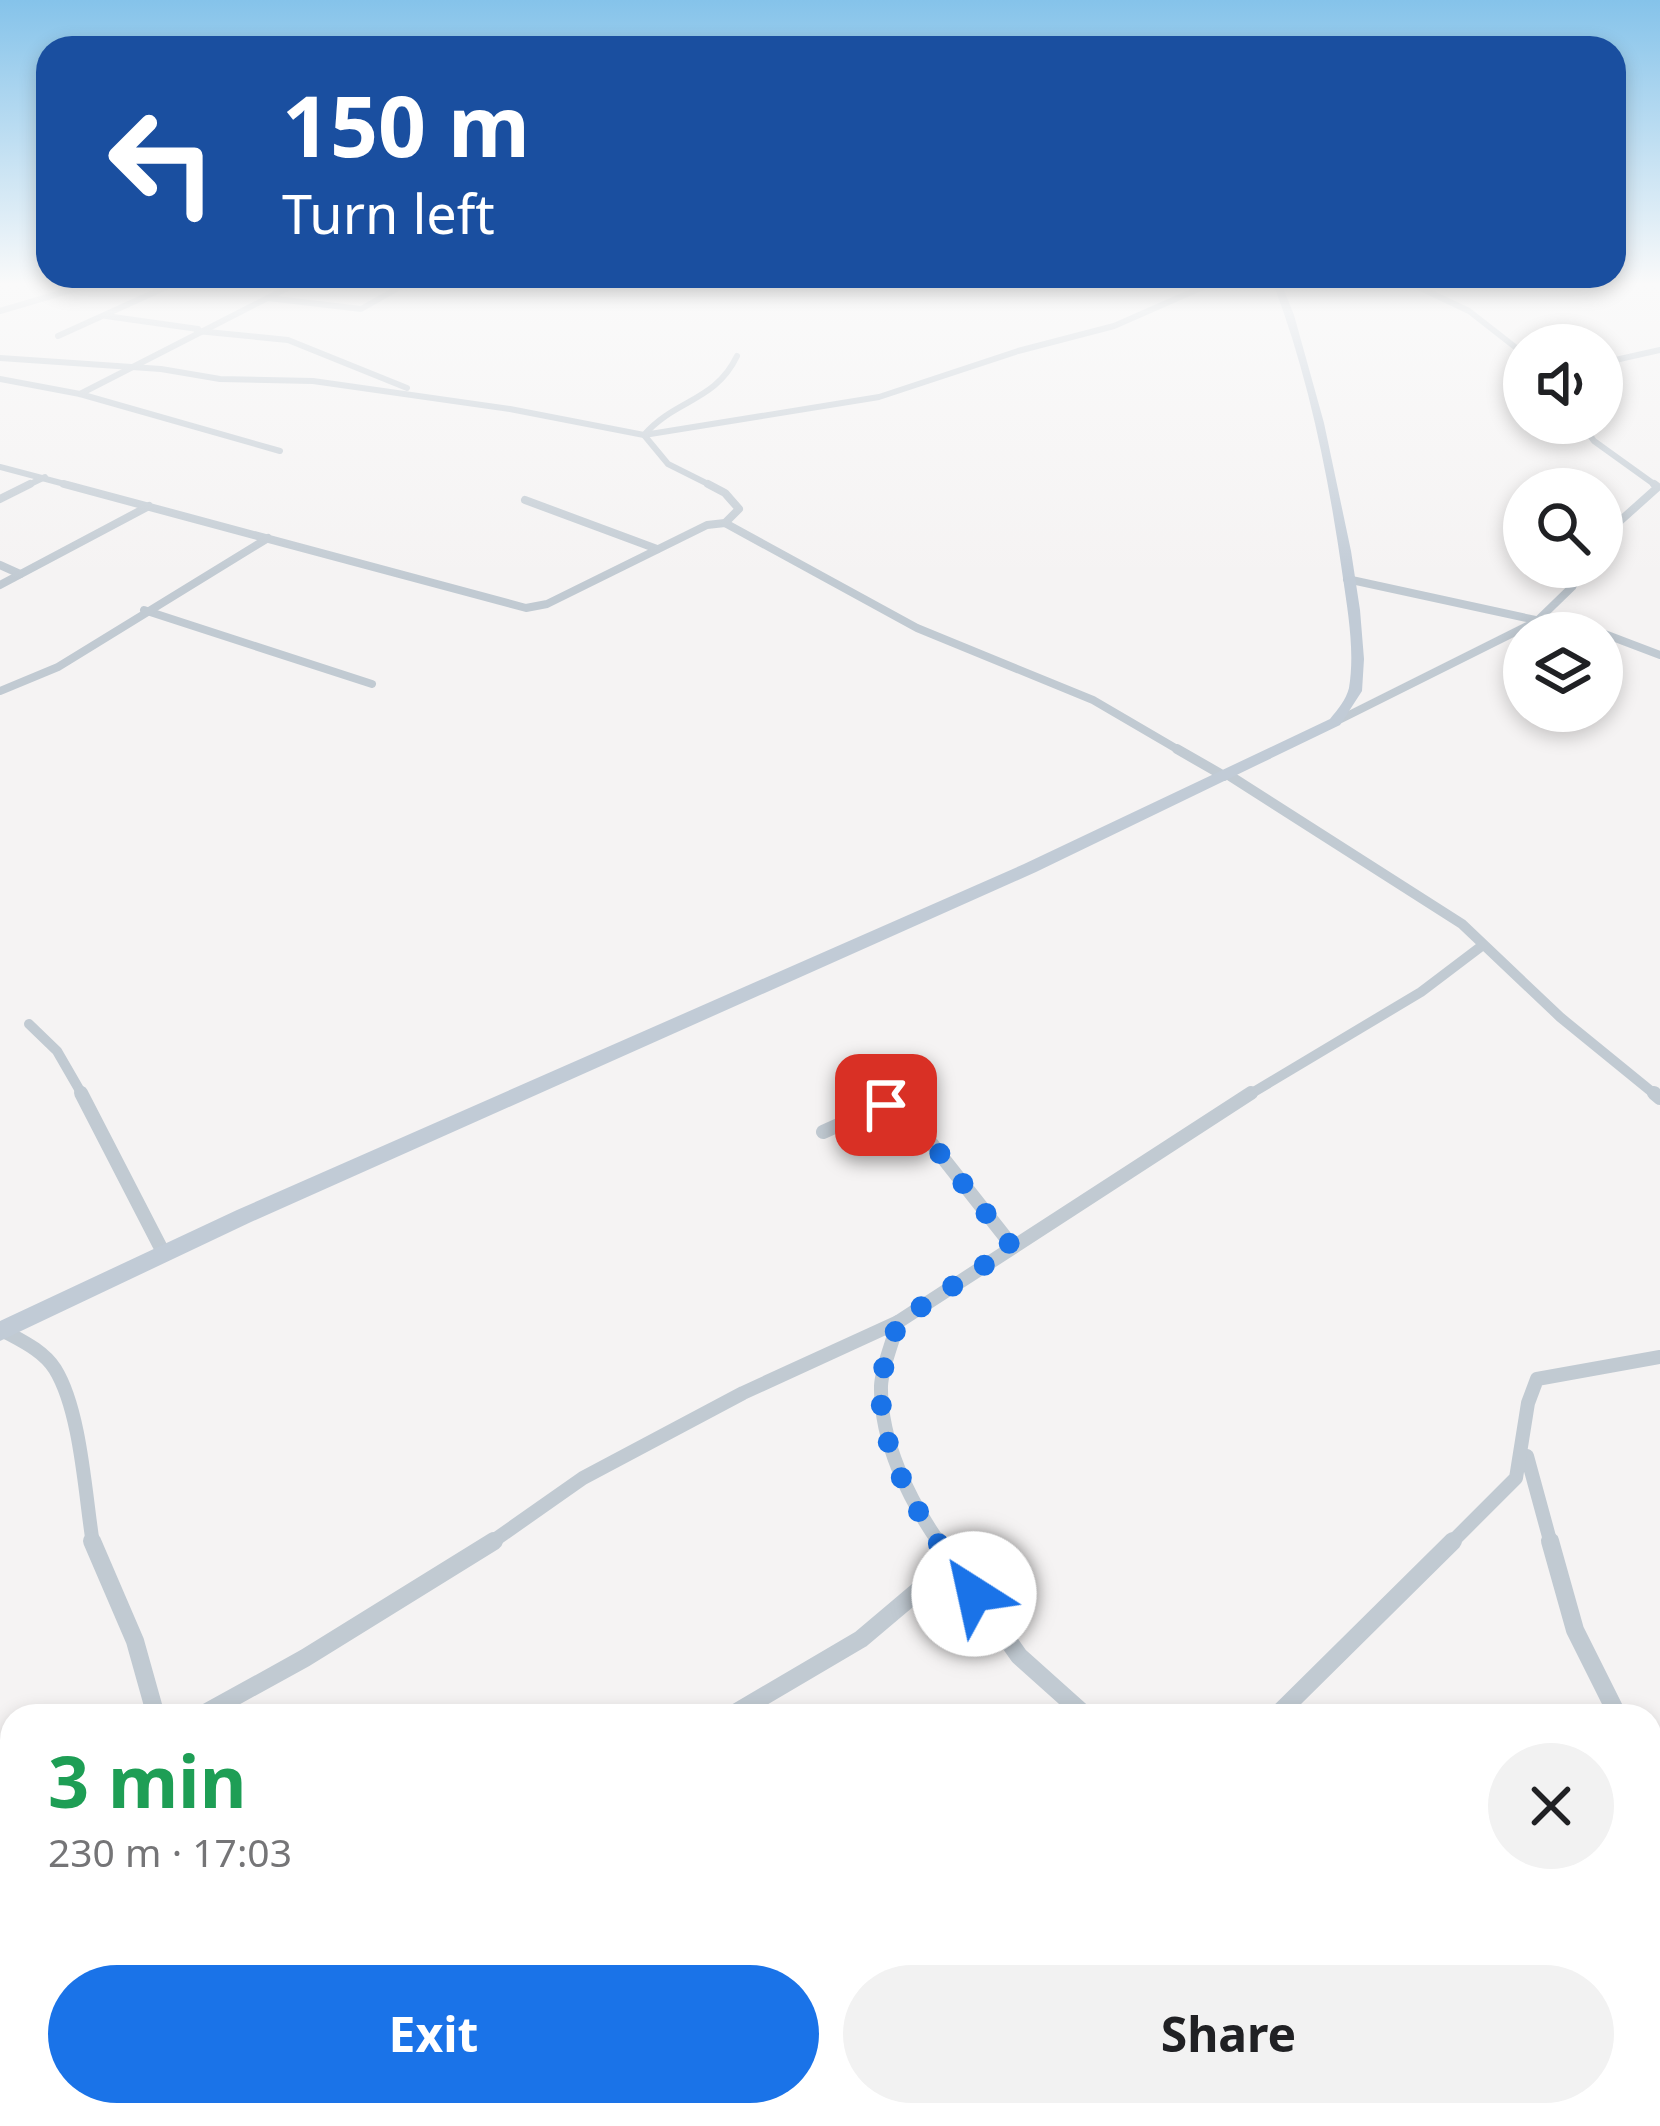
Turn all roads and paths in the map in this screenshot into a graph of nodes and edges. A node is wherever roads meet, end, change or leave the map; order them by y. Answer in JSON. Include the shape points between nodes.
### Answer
{"nodes":[{"id":1,"x":17,"y":382,"type":"edge"},
{"id":2,"x":103,"y":382,"type":"edge"},
{"id":3,"x":322,"y":382,"type":"edge"},
{"id":4,"x":386,"y":382,"type":"edge"},
{"id":5,"x":722,"y":382,"type":"edge"},
{"id":6,"x":923,"y":382,"type":"edge"},
{"id":7,"x":1309,"y":382,"type":"edge"},
{"id":8,"x":80,"y":394,"type":"junction"},
{"id":9,"x":414,"y":394,"type":"junction"},
{"id":10,"x":644,"y":435,"type":"junction"},
{"id":11,"x":1598,"y":444,"type":"edge"},
{"id":12,"x":280,"y":451,"type":"dead end"},
{"id":13,"x":0,"y":466,"type":"edge"},
{"id":14,"x":45,"y":477,"type":"junction"},
{"id":15,"x":0,"y":499,"type":"edge"},
{"id":16,"x":525,"y":500,"type":"dead end"},
{"id":17,"x":150,"y":505,"type":"junction"},
{"id":18,"x":1623,"y":518,"type":"edge"},
{"id":19,"x":724,"y":523,"type":"junction"},
{"id":20,"x":268,"y":538,"type":"junction"},
{"id":21,"x":657,"y":549,"type":"junction"},
{"id":22,"x":0,"y":566,"type":"edge"},
{"id":23,"x":20,"y":574,"type":"junction"},
{"id":24,"x":1347,"y":579,"type":"junction"},
{"id":25,"x":0,"y":585,"type":"edge"},
{"id":26,"x":1571,"y":588,"type":"edge"},
{"id":27,"x":144,"y":610,"type":"junction"},
{"id":28,"x":1503,"y":612,"type":"edge"},
{"id":29,"x":1546,"y":612,"type":"edge"},
{"id":30,"x":1503,"y":638,"type":"edge"},
{"id":31,"x":1623,"y":641,"type":"edge"},
{"id":32,"x":1660,"y":655,"type":"edge"},
{"id":33,"x":372,"y":684,"type":"dead end"},
{"id":34,"x":1,"y":690,"type":"edge"},
{"id":35,"x":1335,"y":722,"type":"junction"},
{"id":36,"x":1225,"y":775,"type":"junction"},
{"id":37,"x":1483,"y":945,"type":"junction"},
{"id":38,"x":29,"y":1024,"type":"dead end"},
{"id":39,"x":1660,"y":1098,"type":"edge"},
{"id":40,"x":823,"y":1132,"type":"dead end"},
{"id":41,"x":1012,"y":1247,"type":"junction"},
{"id":42,"x":164,"y":1254,"type":"junction"},
{"id":43,"x":898,"y":1322,"type":"junction"},
{"id":44,"x":1,"y":1330,"type":"edge"},
{"id":45,"x":1660,"y":1358,"type":"edge"},
{"id":46,"x":1527,"y":1456,"type":"junction"},
{"id":47,"x":951,"y":1563,"type":"junction"},
{"id":48,"x":153,"y":1704,"type":"edge"},
{"id":49,"x":221,"y":1704,"type":"edge"},
{"id":50,"x":750,"y":1704,"type":"edge"},
{"id":51,"x":1073,"y":1704,"type":"edge"},
{"id":52,"x":1288,"y":1704,"type":"edge"},
{"id":53,"x":1612,"y":1704,"type":"edge"}],
"edges":[{"from":1,"to":8,"type":"street"},
{"from":2,"to":8,"type":"street"},
{"from":3,"to":9,"type":"street"},
{"from":4,"to":9,"type":"street"},
{"from":5,"to":10,"type":"street","via":[[683,401]]},
{"from":6,"to":10,"type":"street","via":[[878,397]]},
{"from":7,"to":24,"type":"street"},
{"from":8,"to":12,"type":"street"},
{"from":9,"to":10,"type":"street"},
{"from":10,"to":19,"type":"street","via":[[668,464],[739,508]]},
{"from":11,"to":18,"type":"street","via":[[1658,487]]},
{"from":13,"to":14,"type":"street"},
{"from":14,"to":15,"type":"street"},
{"from":14,"to":17,"type":"street"},
{"from":16,"to":21,"type":"street"},
{"from":17,"to":20,"type":"street"},
{"from":17,"to":23,"type":"street"},
{"from":19,"to":21,"type":"street"},
{"from":19,"to":36,"type":"street","via":[[917,628],[1093,700]]},
{"from":20,"to":21,"type":"street","via":[[526,608]]},
{"from":20,"to":27,"type":"street"},
{"from":22,"to":23,"type":"street"},
{"from":23,"to":25,"type":"street"},
{"from":24,"to":28,"type":"street"},
{"from":24,"to":35,"type":"street","via":[[1358,647],[1355,695]]},
{"from":26,"to":29,"type":"street"},
{"from":27,"to":33,"type":"street"},
{"from":27,"to":34,"type":"street","via":[[64,665]]},
{"from":30,"to":35,"type":"street"},
{"from":31,"to":32,"type":"street"},
{"from":35,"to":36,"type":"street"},
{"from":36,"to":37,"type":"street"},
{"from":36,"to":42,"type":"street"},
{"from":37,"to":39,"type":"street"},
{"from":37,"to":41,"type":"street"},
{"from":38,"to":42,"type":"street","via":[[80,1085]]},
{"from":40,"to":41,"type":"street","via":[[880,1106],[902,1106]]},
{"from":41,"to":43,"type":"street"},
{"from":42,"to":44,"type":"street"},
{"from":43,"to":47,"type":"street","via":[[881,1384],[889,1443]]},
{"from":43,"to":49,"type":"street","via":[[602,1468]]},
{"from":44,"to":48,"type":"street","via":[[55,1369],[72,1418],[94,1551],[135,1641]]},
{"from":45,"to":46,"type":"street","via":[[1537,1379],[1526,1404]]},
{"from":46,"to":52,"type":"street","via":[[1516,1478]]},
{"from":46,"to":53,"type":"street","via":[[1574,1630]]},
{"from":47,"to":50,"type":"street","via":[[861,1639]]},
{"from":47,"to":51,"type":"street","via":[[1019,1656]]}]}
